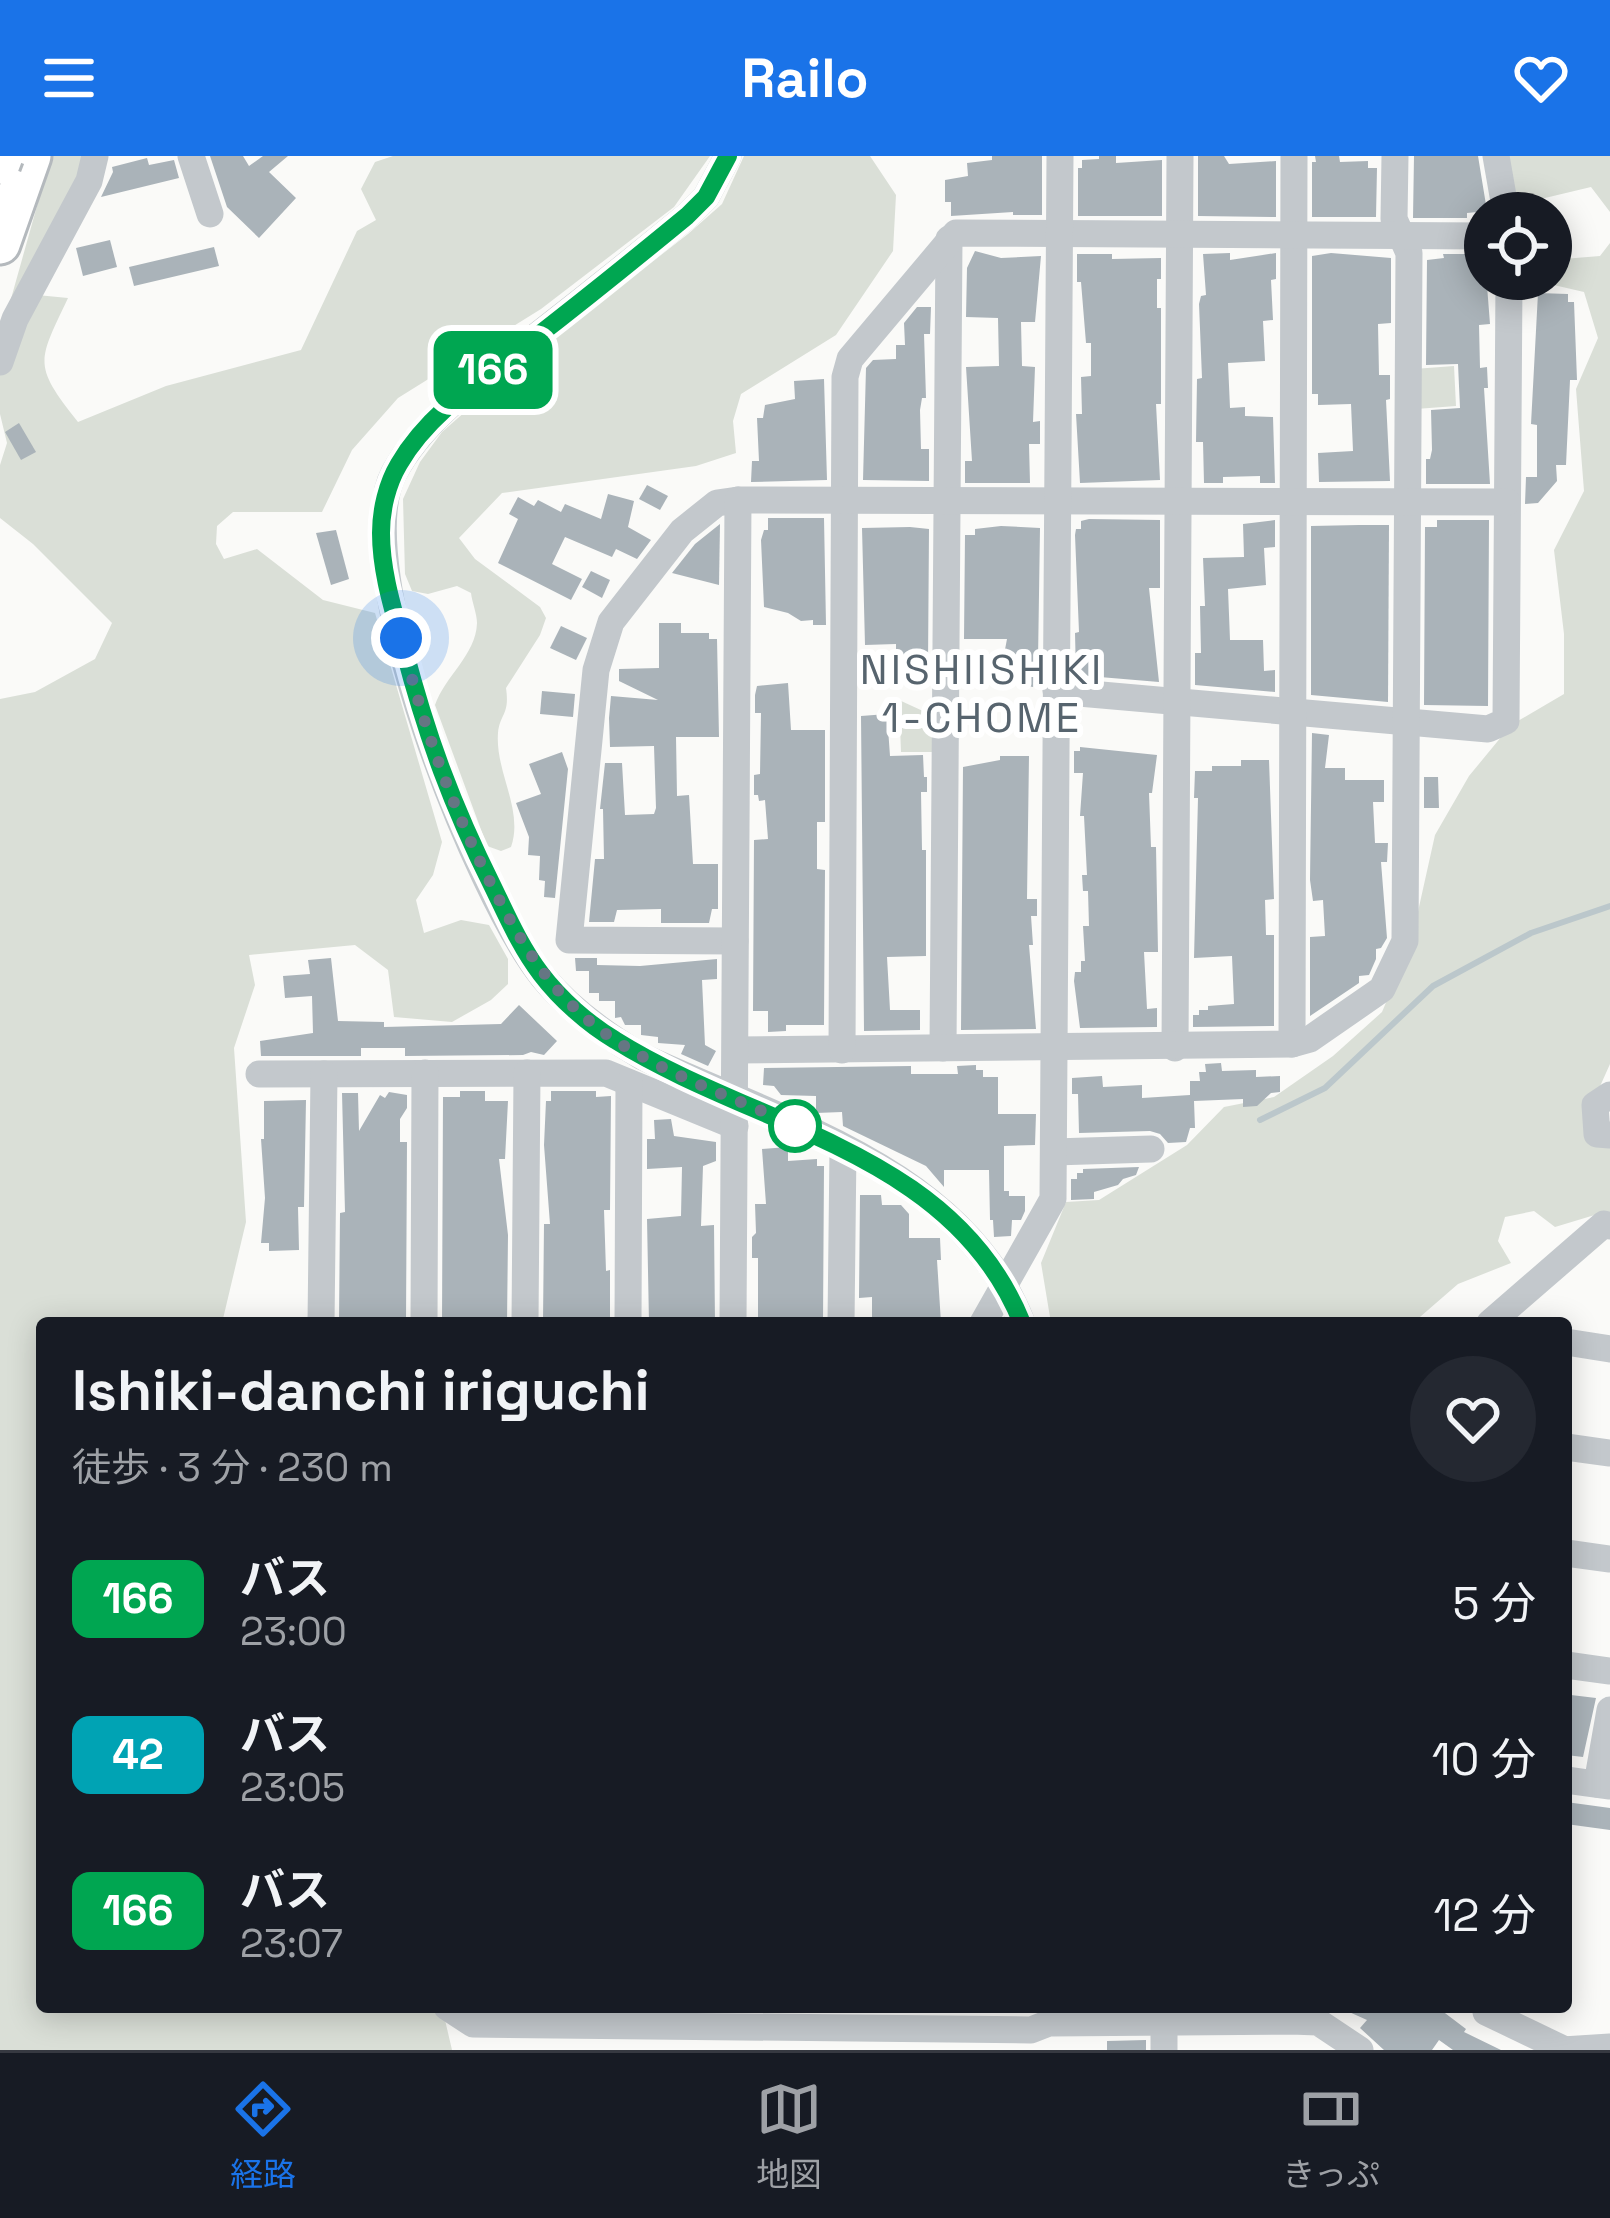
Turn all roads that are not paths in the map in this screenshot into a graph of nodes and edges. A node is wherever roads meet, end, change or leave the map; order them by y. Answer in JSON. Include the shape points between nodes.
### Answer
{"nodes":[{"id":1,"x":95,"y":156,"type":"edge"},
{"id":2,"x":191,"y":156,"type":"edge"},
{"id":3,"x":728,"y":156,"type":"edge"},
{"id":4,"x":1060,"y":156,"type":"edge"},
{"id":5,"x":1180,"y":156,"type":"edge"},
{"id":6,"x":1294,"y":156,"type":"edge"},
{"id":7,"x":1395,"y":156,"type":"edge"},
{"id":8,"x":1496,"y":156,"type":"edge"},
{"id":9,"x":11,"y":162,"type":"edge"},
{"id":10,"x":1502,"y":192,"type":"edge"},
{"id":11,"x":210,"y":214,"type":"dead end"},
{"id":12,"x":1060,"y":234,"type":"junction"},
{"id":13,"x":1179,"y":235,"type":"junction"},
{"id":14,"x":1294,"y":235,"type":"junction"},
{"id":15,"x":1402,"y":236,"type":"junction"},
{"id":16,"x":1464,"y":236,"type":"edge"},
{"id":17,"x":949,"y":239,"type":"junction"},
{"id":18,"x":0,"y":244,"type":"edge"},
{"id":19,"x":1509,"y":300,"type":"edge"},
{"id":20,"x":0,"y":362,"type":"edge"},
{"id":21,"x":844,"y":498,"type":"junction"},
{"id":22,"x":946,"y":499,"type":"junction"},
{"id":23,"x":737,"y":500,"type":"junction"},
{"id":24,"x":1057,"y":500,"type":"junction"},
{"id":25,"x":1176,"y":500,"type":"junction"},
{"id":26,"x":1294,"y":501,"type":"junction"},
{"id":27,"x":1407,"y":501,"type":"junction"},
{"id":28,"x":1507,"y":502,"type":"junction"},
{"id":29,"x":1056,"y":691,"type":"junction"},
{"id":30,"x":1177,"y":702,"type":"junction"},
{"id":31,"x":1291,"y":712,"type":"junction"},
{"id":32,"x":1406,"y":723,"type":"junction"},
{"id":33,"x":735,"y":941,"type":"junction"},
{"id":34,"x":1292,"y":1044,"type":"junction"},
{"id":35,"x":943,"y":1048,"type":"junction"},
{"id":36,"x":1175,"y":1048,"type":"junction"},
{"id":37,"x":1054,"y":1049,"type":"junction"},
{"id":38,"x":736,"y":1050,"type":"junction"},
{"id":39,"x":842,"y":1050,"type":"junction"},
{"id":40,"x":425,"y":1073,"type":"junction"},
{"id":41,"x":527,"y":1073,"type":"junction"},
{"id":42,"x":259,"y":1074,"type":"dead end"},
{"id":43,"x":324,"y":1074,"type":"junction"},
{"id":44,"x":629,"y":1083,"type":"junction"},
{"id":45,"x":1610,"y":1094,"type":"edge"},
{"id":46,"x":735,"y":1113,"type":"junction"},
{"id":47,"x":1610,"y":1135,"type":"edge"},
{"id":48,"x":843,"y":1148,"type":"junction"},
{"id":49,"x":1150,"y":1149,"type":"dead end"},
{"id":50,"x":1054,"y":1152,"type":"junction"},
{"id":51,"x":1610,"y":1226,"type":"edge"},
{"id":52,"x":1004,"y":1285,"type":"junction"},
{"id":53,"x":321,"y":1317,"type":"edge"},
{"id":54,"x":424,"y":1317,"type":"edge"},
{"id":55,"x":526,"y":1317,"type":"edge"},
{"id":56,"x":628,"y":1317,"type":"edge"},
{"id":57,"x":733,"y":1317,"type":"edge"},
{"id":58,"x":841,"y":1317,"type":"edge"},
{"id":59,"x":986,"y":1317,"type":"edge"},
{"id":60,"x":1019,"y":1317,"type":"edge"},
{"id":61,"x":1497,"y":1317,"type":"edge"},
{"id":62,"x":1572,"y":1343,"type":"edge"},
{"id":63,"x":1610,"y":1349,"type":"edge"},
{"id":64,"x":1572,"y":1448,"type":"edge"},
{"id":65,"x":1610,"y":1453,"type":"edge"},
{"id":66,"x":1572,"y":1554,"type":"edge"},
{"id":67,"x":1610,"y":1559,"type":"edge"},
{"id":68,"x":1572,"y":1666,"type":"edge"},
{"id":69,"x":1610,"y":1671,"type":"edge"},
{"id":70,"x":1610,"y":1710,"type":"edge"},
{"id":71,"x":1572,"y":1781,"type":"edge"},
{"id":72,"x":1604,"y":1785,"type":"edge"},
{"id":73,"x":451,"y":2013,"type":"edge"},
{"id":74,"x":1488,"y":2013,"type":"edge"},
{"id":75,"x":1290,"y":2014,"type":"edge"},
{"id":76,"x":838,"y":2017,"type":"edge"},
{"id":77,"x":938,"y":2018,"type":"edge"},
{"id":78,"x":1164,"y":2026,"type":"edge"},
{"id":79,"x":523,"y":2027,"type":"edge"},
{"id":80,"x":625,"y":2027,"type":"edge"},
{"id":81,"x":1049,"y":2027,"type":"edge"},
{"id":82,"x":731,"y":2028,"type":"edge"},
{"id":83,"x":892,"y":2039,"type":"edge"},
{"id":84,"x":1610,"y":2048,"type":"edge"},
{"id":85,"x":1360,"y":2050,"type":"edge"},
{"id":86,"x":1563,"y":2050,"type":"edge"}],
"edges":[{"from":1,"to":20,"type":"street"},
{"from":2,"to":11,"type":"street"},
{"from":3,"to":46,"type":"street","via":[[687,216],[458,396],[416,440],[390,480],[381,532],[434,758],[520,941],[568,1004],[609,1037]]},
{"from":4,"to":12,"type":"street"},
{"from":5,"to":13,"type":"street"},
{"from":6,"to":14,"type":"street"},
{"from":7,"to":15,"type":"street","via":[[1394,219]]},
{"from":8,"to":10,"type":"street"},
{"from":9,"to":18,"type":"highway"},
{"from":12,"to":13,"type":"street"},
{"from":12,"to":17,"type":"street"},
{"from":12,"to":24,"type":"street"},
{"from":13,"to":14,"type":"street"},
{"from":13,"to":25,"type":"street"},
{"from":14,"to":15,"type":"street"},
{"from":14,"to":26,"type":"street"},
{"from":15,"to":16,"type":"street"},
{"from":15,"to":27,"type":"street","via":[[1409,253]]},
{"from":17,"to":21,"type":"street","via":[[850,358]]},
{"from":17,"to":22,"type":"street"},
{"from":19,"to":28,"type":"street"},
{"from":21,"to":22,"type":"street"},
{"from":21,"to":23,"type":"street"},
{"from":21,"to":39,"type":"street"},
{"from":22,"to":24,"type":"street"},
{"from":22,"to":35,"type":"street"},
{"from":23,"to":33,"type":"street"},
{"from":23,"to":33,"type":"street","via":[[717,503],[682,531],[611,622],[596,670],[569,940]]},
{"from":24,"to":25,"type":"street"},
{"from":24,"to":29,"type":"street"},
{"from":25,"to":26,"type":"street"},
{"from":25,"to":30,"type":"street"},
{"from":26,"to":27,"type":"street"},
{"from":26,"to":31,"type":"street"},
{"from":27,"to":28,"type":"street"},
{"from":27,"to":32,"type":"street"},
{"from":28,"to":32,"type":"street","via":[[1506,721],[1487,729]]},
{"from":29,"to":30,"type":"street"},
{"from":29,"to":37,"type":"street"},
{"from":30,"to":31,"type":"street"},
{"from":30,"to":36,"type":"street"},
{"from":31,"to":32,"type":"street"},
{"from":31,"to":34,"type":"street"},
{"from":32,"to":34,"type":"street","via":[[1405,940],[1382,989]]},
{"from":33,"to":38,"type":"street"},
{"from":34,"to":36,"type":"street"},
{"from":35,"to":37,"type":"street"},
{"from":35,"to":39,"type":"street"},
{"from":36,"to":37,"type":"street"},
{"from":37,"to":50,"type":"street"},
{"from":38,"to":39,"type":"street"},
{"from":38,"to":46,"type":"street"},
{"from":40,"to":41,"type":"street"},
{"from":40,"to":43,"type":"street"},
{"from":40,"to":54,"type":"street"},
{"from":41,"to":44,"type":"street","via":[[606,1073]]},
{"from":41,"to":55,"type":"street"},
{"from":42,"to":43,"type":"street"},
{"from":43,"to":53,"type":"street"},
{"from":44,"to":46,"type":"street"},
{"from":44,"to":56,"type":"street"},
{"from":45,"to":47,"type":"street","via":[[1595,1105],[1598,1134]]},
{"from":46,"to":48,"type":"street"},
{"from":46,"to":57,"type":"street"},
{"from":48,"to":52,"type":"street","via":[[951,1220]]},
{"from":48,"to":58,"type":"street"},
{"from":49,"to":50,"type":"street"},
{"from":50,"to":52,"type":"street","via":[[1054,1199]]},
{"from":51,"to":61,"type":"street"},
{"from":52,"to":59,"type":"street"},
{"from":52,"to":60,"type":"street"},
{"from":62,"to":63,"type":"street"},
{"from":64,"to":65,"type":"street"},
{"from":66,"to":67,"type":"street"},
{"from":68,"to":69,"type":"street"},
{"from":70,"to":72,"type":"street"},
{"from":71,"to":72,"type":"street"},
{"from":73,"to":79,"type":"street","via":[[473,2024]]},
{"from":74,"to":86,"type":"street"},
{"from":75,"to":78,"type":"street"},
{"from":75,"to":85,"type":"street"},
{"from":76,"to":82,"type":"street"},
{"from":76,"to":83,"type":"street"},
{"from":77,"to":81,"type":"street"},
{"from":77,"to":83,"type":"street"},
{"from":78,"to":81,"type":"street"},
{"from":79,"to":80,"type":"street"},
{"from":80,"to":82,"type":"street"},
{"from":84,"to":86,"type":"street"}]}
